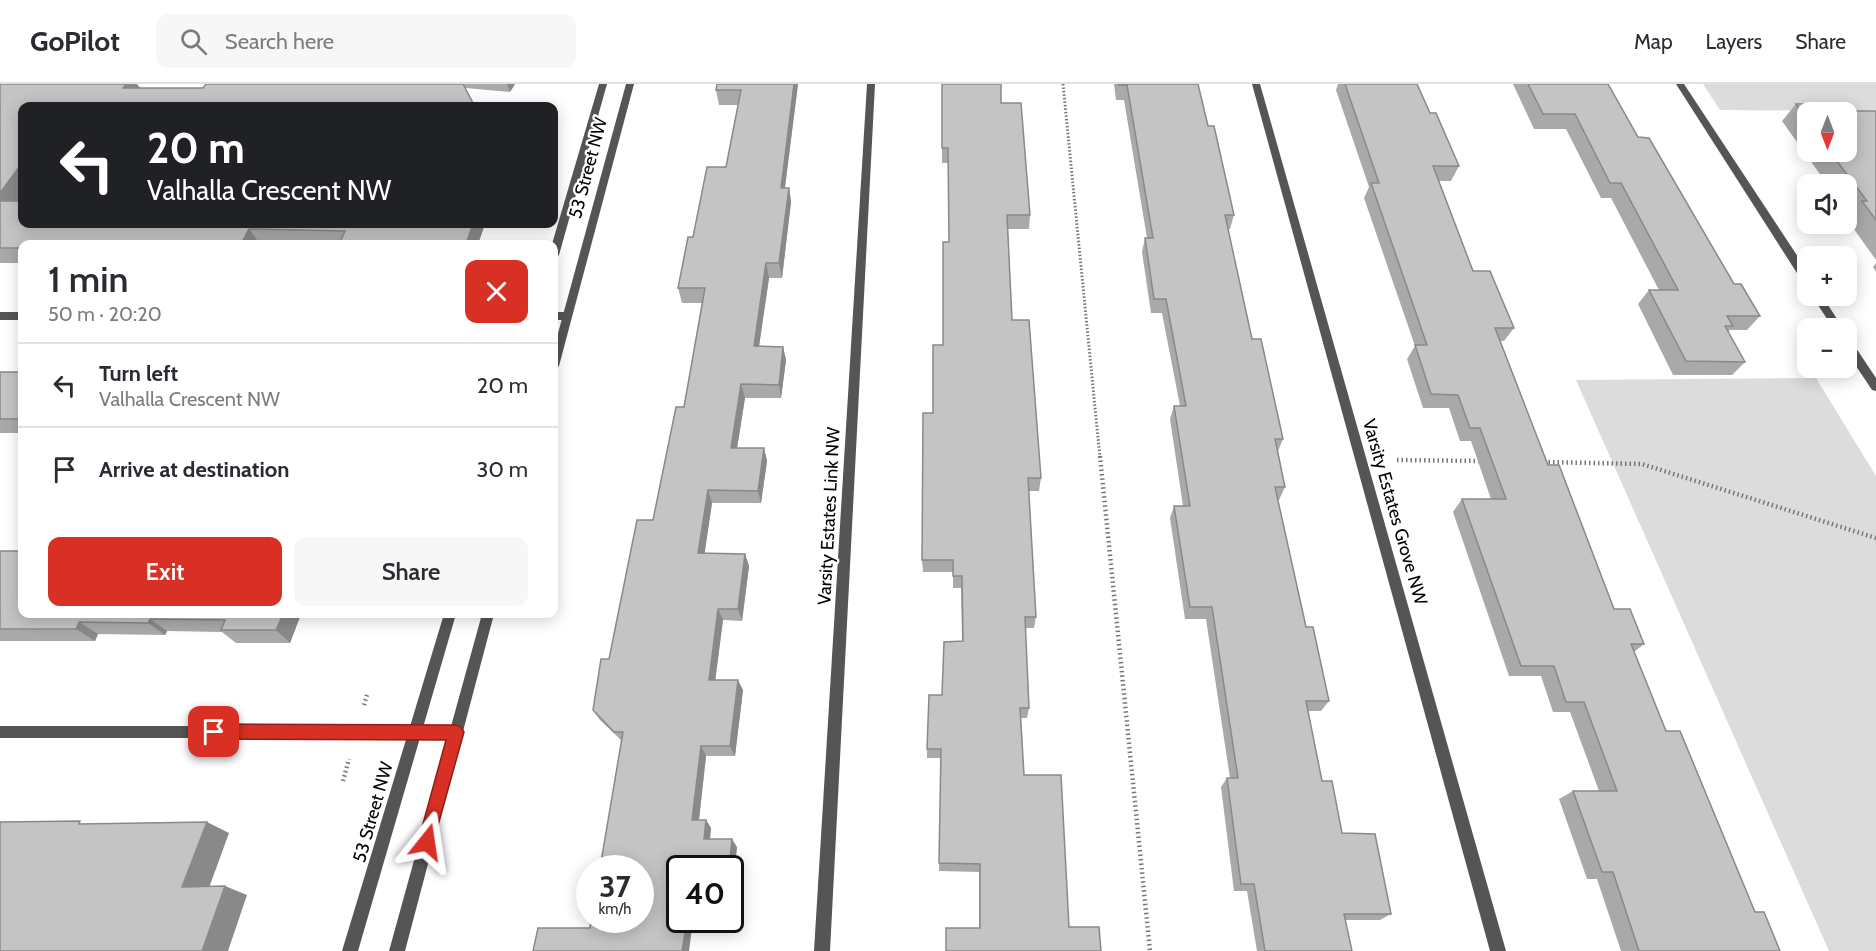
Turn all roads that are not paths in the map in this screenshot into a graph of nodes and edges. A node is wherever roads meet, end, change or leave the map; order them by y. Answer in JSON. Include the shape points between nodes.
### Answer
{"nodes":[{"id":1,"x":603,"y":84,"type":"edge"},
{"id":2,"x":630,"y":84,"type":"edge"},
{"id":3,"x":872,"y":84,"type":"edge"},
{"id":4,"x":1256,"y":84,"type":"edge"},
{"id":5,"x":1680,"y":84,"type":"edge"},
{"id":6,"x":558,"y":241,"type":"edge"},
{"id":7,"x":1797,"y":264,"type":"edge"},
{"id":8,"x":0,"y":316,"type":"edge"},
{"id":9,"x":18,"y":316,"type":"edge"},
{"id":10,"x":558,"y":316,"type":"edge"},
{"id":11,"x":567,"y":316,"type":"junction"},
{"id":12,"x":558,"y":351,"type":"edge"},
{"id":13,"x":1857,"y":358,"type":"edge"},
{"id":14,"x":1876,"y":387,"type":"edge"},
{"id":15,"x":449,"y":618,"type":"edge"},
{"id":16,"x":487,"y":618,"type":"edge"},
{"id":17,"x":0,"y":732,"type":"edge"},
{"id":18,"x":415,"y":732,"type":"junction"},
{"id":19,"x":456,"y":732,"type":"junction"},
{"id":20,"x":351,"y":951,"type":"edge"},
{"id":21,"x":397,"y":951,"type":"edge"},
{"id":22,"x":822,"y":951,"type":"edge"},
{"id":23,"x":1498,"y":951,"type":"edge"}],
"edges":[{"from":1,"to":6,"type":"street","name":"53 Street NW"},
{"from":2,"to":11,"type":"street","name":"53 Street NW"},
{"from":3,"to":22,"type":"street","name":"Varsity Estates Link NW"},
{"from":4,"to":23,"type":"street","name":"Varsity Estates Grove NW"},
{"from":5,"to":7,"type":"street"},
{"from":8,"to":9,"type":"street"},
{"from":10,"to":11,"type":"street"},
{"from":11,"to":12,"type":"street","name":"53 Street NW"},
{"from":13,"to":14,"type":"street"},
{"from":15,"to":18,"type":"street","name":"53 Street NW"},
{"from":16,"to":19,"type":"street"},
{"from":17,"to":18,"type":"street"},
{"from":18,"to":19,"type":"street"},
{"from":18,"to":20,"type":"street","name":"53 Street NW"},
{"from":19,"to":21,"type":"street"}]}
